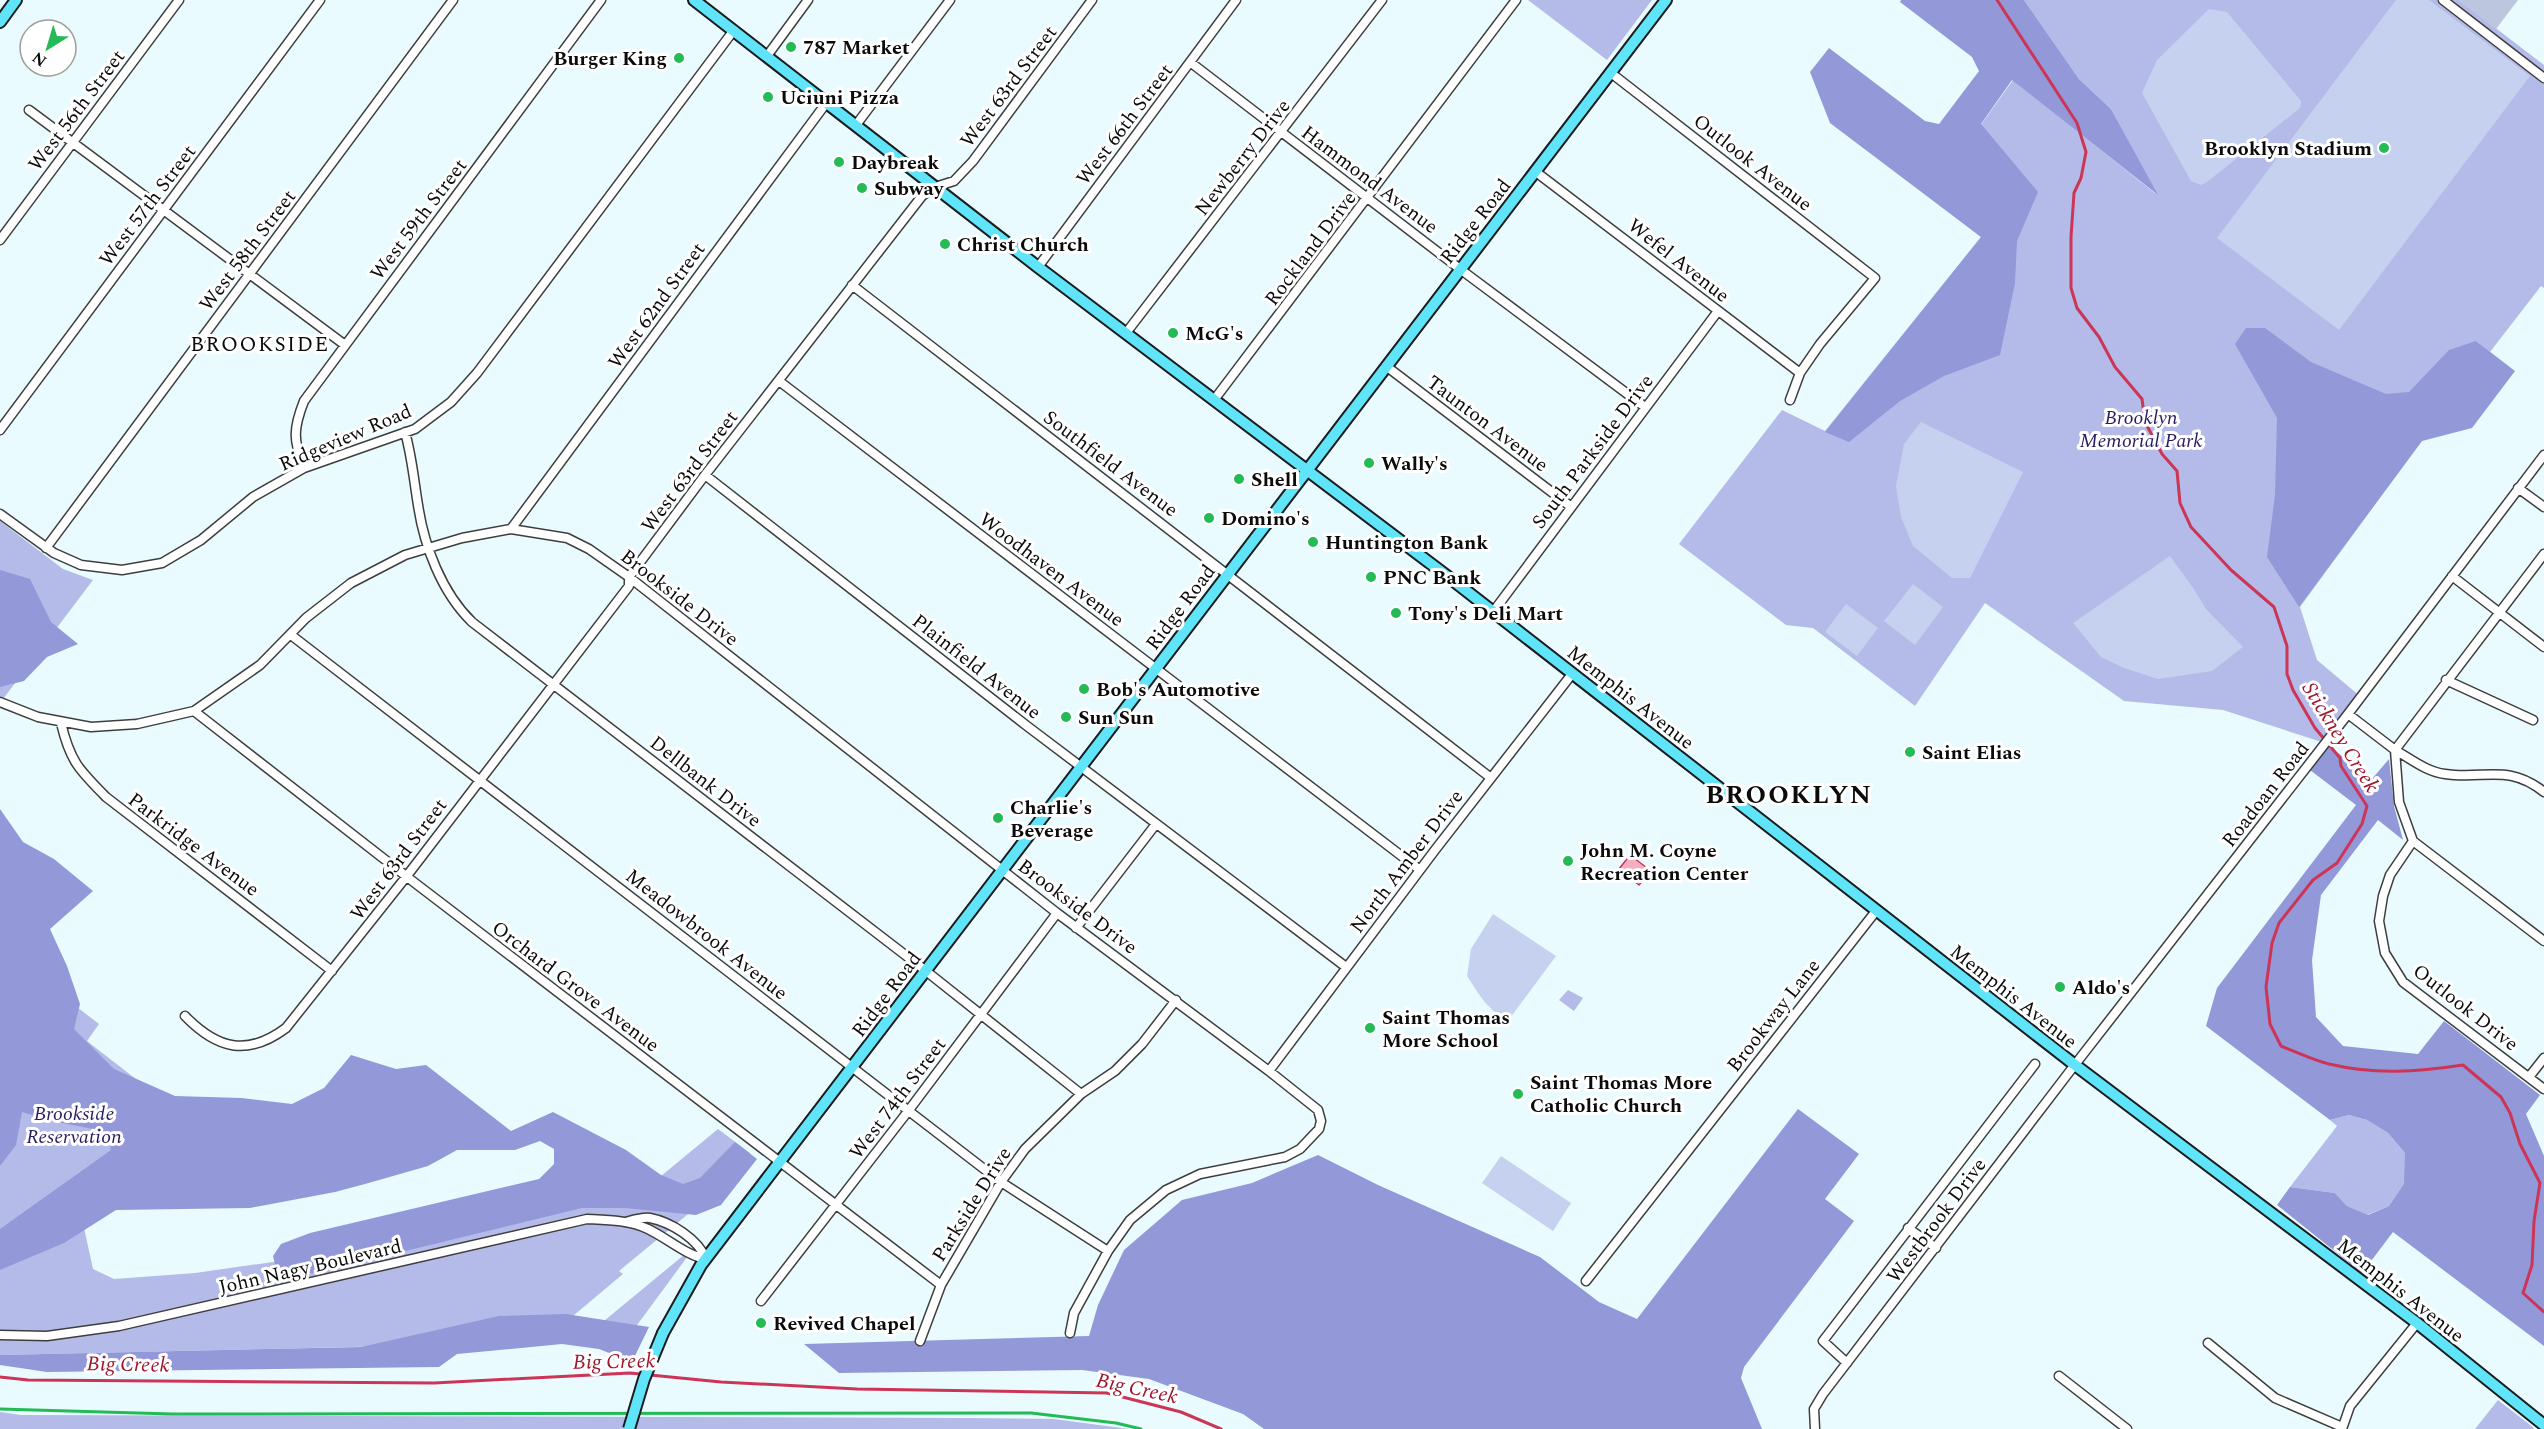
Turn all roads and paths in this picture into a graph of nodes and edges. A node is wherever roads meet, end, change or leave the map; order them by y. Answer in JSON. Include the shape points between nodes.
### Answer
{"nodes":[{"id":1,"x":16,"y":0,"type":"edge"},
{"id":2,"x":179,"y":0,"type":"edge"},
{"id":3,"x":320,"y":0,"type":"edge"},
{"id":4,"x":453,"y":0,"type":"edge"},
{"id":5,"x":601,"y":0,"type":"edge"},
{"id":6,"x":694,"y":0,"type":"edge"},
{"id":7,"x":808,"y":0,"type":"edge"},
{"id":8,"x":950,"y":0,"type":"edge"},
{"id":9,"x":1092,"y":0,"type":"edge"},
{"id":10,"x":1236,"y":0,"type":"edge"},
{"id":11,"x":1382,"y":0,"type":"edge"},
{"id":12,"x":1516,"y":0,"type":"edge"},
{"id":13,"x":1666,"y":0,"type":"edge"},
{"id":14,"x":2443,"y":0,"type":"edge"},
{"id":15,"x":0,"y":22,"type":"edge"},
{"id":16,"x":734,"y":30,"type":"junction"},
{"id":17,"x":767,"y":56,"type":"junction"},
{"id":18,"x":1191,"y":62,"type":"junction"},
{"id":19,"x":1611,"y":73,"type":"junction"},
{"id":20,"x":2544,"y":78,"type":"edge"},
{"id":21,"x":827,"y":102,"type":"junction"},
{"id":22,"x":29,"y":110,"type":"dead end"},
{"id":23,"x":856,"y":125,"type":"junction"},
{"id":24,"x":1282,"y":133,"type":"junction"},
{"id":25,"x":73,"y":142,"type":"junction"},
{"id":26,"x":1536,"y":172,"type":"junction"},
{"id":27,"x":935,"y":187,"type":"junction"},
{"id":28,"x":1368,"y":198,"type":"junction"},
{"id":29,"x":164,"y":210,"type":"junction"},
{"id":30,"x":0,"y":240,"type":"edge"},
{"id":31,"x":1038,"y":267,"type":"junction"},
{"id":32,"x":1460,"y":269,"type":"junction"},
{"id":33,"x":250,"y":273,"type":"junction"},
{"id":34,"x":852,"y":285,"type":"junction"},
{"id":35,"x":1718,"y":311,"type":"junction"},
{"id":36,"x":1126,"y":333,"type":"junction"},
{"id":37,"x":345,"y":345,"type":"junction"},
{"id":38,"x":1386,"y":366,"type":"junction"},
{"id":39,"x":1800,"y":373,"type":"junction"},
{"id":40,"x":779,"y":381,"type":"junction"},
{"id":41,"x":1214,"y":400,"type":"junction"},
{"id":42,"x":1790,"y":400,"type":"dead end"},
{"id":43,"x":1645,"y":407,"type":"junction"},
{"id":44,"x":0,"y":430,"type":"edge"},
{"id":45,"x":405,"y":432,"type":"junction"},
{"id":46,"x":2544,"y":455,"type":"edge"},
{"id":47,"x":304,"y":468,"type":"junction"},
{"id":48,"x":1307,"y":469,"type":"junction"},
{"id":49,"x":705,"y":475,"type":"junction"},
{"id":50,"x":2518,"y":488,"type":"junction"},
{"id":51,"x":1570,"y":506,"type":"junction"},
{"id":52,"x":2544,"y":507,"type":"edge"},
{"id":53,"x":0,"y":514,"type":"edge"},
{"id":54,"x":511,"y":529,"type":"junction"},
{"id":55,"x":429,"y":546,"type":"junction"},
{"id":56,"x":46,"y":548,"type":"junction"},
{"id":57,"x":2544,"y":554,"type":"edge"},
{"id":58,"x":1228,"y":573,"type":"junction"},
{"id":59,"x":2452,"y":576,"type":"junction"},
{"id":60,"x":629,"y":577,"type":"junction"},
{"id":61,"x":1493,"y":612,"type":"junction"},
{"id":62,"x":2499,"y":612,"type":"junction"},
{"id":63,"x":291,"y":635,"type":"junction"},
{"id":64,"x":2544,"y":647,"type":"edge"},
{"id":65,"x":1156,"y":669,"type":"junction"},
{"id":66,"x":1572,"y":674,"type":"junction"},
{"id":67,"x":2446,"y":680,"type":"junction"},
{"id":68,"x":553,"y":684,"type":"junction"},
{"id":69,"x":0,"y":702,"type":"edge"},
{"id":70,"x":194,"y":711,"type":"junction"},
{"id":71,"x":2348,"y":714,"type":"junction"},
{"id":72,"x":2533,"y":720,"type":"dead end"},
{"id":73,"x":61,"y":723,"type":"junction"},
{"id":74,"x":2395,"y":750,"type":"junction"},
{"id":75,"x":1082,"y":767,"type":"junction"},
{"id":76,"x":1491,"y":778,"type":"junction"},
{"id":77,"x":479,"y":780,"type":"junction"},
{"id":78,"x":2544,"y":792,"type":"edge"},
{"id":79,"x":1156,"y":824,"type":"junction"},
{"id":80,"x":2413,"y":841,"type":"junction"},
{"id":81,"x":1003,"y":870,"type":"junction"},
{"id":82,"x":1420,"y":870,"type":"junction"},
{"id":83,"x":406,"y":877,"type":"junction"},
{"id":84,"x":1876,"y":911,"type":"junction"},
{"id":85,"x":1057,"y":913,"type":"junction"},
{"id":86,"x":1076,"y":928,"type":"junction"},
{"id":87,"x":2544,"y":941,"type":"edge"},
{"id":88,"x":1346,"y":968,"type":"junction"},
{"id":89,"x":332,"y":971,"type":"junction"},
{"id":90,"x":926,"y":971,"type":"junction"},
{"id":91,"x":1176,"y":1000,"type":"junction"},
{"id":92,"x":981,"y":1014,"type":"junction"},
{"id":93,"x":185,"y":1016,"type":"dead end"},
{"id":94,"x":2544,"y":1058,"type":"edge"},
{"id":95,"x":2035,"y":1064,"type":"dead end"},
{"id":96,"x":2075,"y":1065,"type":"junction"},
{"id":97,"x":854,"y":1068,"type":"junction"},
{"id":98,"x":1269,"y":1071,"type":"junction"},
{"id":99,"x":2529,"y":1077,"type":"junction"},
{"id":100,"x":2544,"y":1089,"type":"edge"},
{"id":101,"x":1081,"y":1094,"type":"junction"},
{"id":102,"x":909,"y":1110,"type":"junction"},
{"id":103,"x":780,"y":1163,"type":"junction"},
{"id":104,"x":1001,"y":1182,"type":"junction"},
{"id":105,"x":835,"y":1205,"type":"junction"},
{"id":106,"x":626,"y":1222,"type":"junction"},
{"id":107,"x":1908,"y":1228,"type":"junction"},
{"id":108,"x":1936,"y":1248,"type":"junction"},
{"id":109,"x":1108,"y":1251,"type":"junction"},
{"id":110,"x":706,"y":1259,"type":"junction"},
{"id":111,"x":1586,"y":1281,"type":"dead end"},
{"id":112,"x":941,"y":1285,"type":"junction"},
{"id":113,"x":761,"y":1300,"type":"dead end"},
{"id":114,"x":2416,"y":1323,"type":"junction"},
{"id":115,"x":1070,"y":1333,"type":"dead end"},
{"id":116,"x":0,"y":1335,"type":"edge"},
{"id":117,"x":920,"y":1341,"type":"dead end"},
{"id":118,"x":2208,"y":1343,"type":"dead end"},
{"id":119,"x":1847,"y":1363,"type":"junction"},
{"id":120,"x":2059,"y":1376,"type":"dead end"},
{"id":121,"x":2544,"y":1425,"type":"edge"},
{"id":122,"x":2123,"y":1428,"type":"edge"},
{"id":123,"x":2342,"y":1428,"type":"edge"},
{"id":124,"x":629,"y":1429,"type":"edge"},
{"id":125,"x":1815,"y":1429,"type":"edge"}],
"edges":[{"from":1,"to":15,"type":"main road"},
{"from":2,"to":25,"type":"street","name":"West 56th Street"},
{"from":3,"to":29,"type":"street","name":"West 57th Street"},
{"from":4,"to":33,"type":"street","name":"West 58th Street"},
{"from":5,"to":37,"type":"street","name":"West 59th Street"},
{"from":6,"to":16,"type":"main road","name":"Memphis Avenue"},
{"from":7,"to":17,"type":"street"},
{"from":8,"to":23,"type":"street"},
{"from":9,"to":27,"type":"street","name":"West 63rd Street","via":[[973,160],[954,181]]},
{"from":10,"to":18,"type":"street","name":"West 66th Street"},
{"from":11,"to":24,"type":"street","name":"Newberry Drive"},
{"from":12,"to":28,"type":"street","name":"Rockland Drive"},
{"from":13,"to":19,"type":"main road","name":"Ridge Road"},
{"from":14,"to":20,"type":"street"},
{"from":16,"to":17,"type":"main road","name":"Memphis Avenue"},
{"from":16,"to":45,"type":"street","name":"Ridgeview Road","via":[[477,373],[451,402]]},
{"from":17,"to":21,"type":"main road","name":"Memphis Avenue"},
{"from":18,"to":24,"type":"street","name":"Hammond Avenue"},
{"from":18,"to":31,"type":"street","name":"West 66th Street"},
{"from":19,"to":26,"type":"main road","name":"Ridge Road"},
{"from":19,"to":39,"type":"street","name":"Outlook Avenue","via":[[1875,278]]},
{"from":21,"to":23,"type":"main road","name":"Memphis Avenue"},
{"from":21,"to":54,"type":"street","name":"West 62nd Street"},
{"from":22,"to":25,"type":"street"},
{"from":23,"to":27,"type":"main road","name":"Memphis Avenue"},
{"from":24,"to":28,"type":"street","name":"Hammond Avenue"},
{"from":24,"to":36,"type":"street","name":"Newberry Drive"},
{"from":25,"to":29,"type":"street"},
{"from":25,"to":30,"type":"street","name":"West 56th Street"},
{"from":26,"to":32,"type":"main road","name":"Ridge Road"},
{"from":26,"to":35,"type":"street","name":"Wefel Avenue"},
{"from":27,"to":31,"type":"main road","name":"Memphis Avenue"},
{"from":27,"to":34,"type":"street","name":"West 63rd Street","via":[[922,196]]},
{"from":28,"to":32,"type":"street","name":"Hammond Avenue"},
{"from":28,"to":41,"type":"street","name":"Rockland Drive"},
{"from":29,"to":33,"type":"street"},
{"from":29,"to":44,"type":"street","name":"West 57th Street"},
{"from":31,"to":36,"type":"main road","name":"Memphis Avenue"},
{"from":32,"to":38,"type":"main road","name":"Ridge Road"},
{"from":32,"to":43,"type":"street","name":"Hammond Avenue"},
{"from":33,"to":37,"type":"street"},
{"from":33,"to":56,"type":"street","name":"West 58th Street"},
{"from":34,"to":40,"type":"street","name":"West 63rd Street"},
{"from":34,"to":58,"type":"street","name":"Southfield Avenue"},
{"from":35,"to":39,"type":"street","name":"Wefel Avenue"},
{"from":35,"to":43,"type":"street","name":"South Parkside Drive"},
{"from":36,"to":41,"type":"main road","name":"Memphis Avenue"},
{"from":37,"to":47,"type":"street","name":"West 59th Street","via":[[304,401],[296,422],[297,448]]},
{"from":38,"to":48,"type":"main road","name":"Ridge Road"},
{"from":38,"to":51,"type":"street","name":"Taunton Avenue"},
{"from":39,"to":42,"type":"street"},
{"from":40,"to":49,"type":"street","name":"West 63rd Street"},
{"from":40,"to":65,"type":"street","name":"Woodhaven Avenue"},
{"from":41,"to":48,"type":"main road","name":"Memphis Avenue"},
{"from":43,"to":51,"type":"street","name":"South Parkside Drive"},
{"from":45,"to":47,"type":"street","name":"Ridgeview Road"},
{"from":45,"to":55,"type":"street","name":"Dellbank Drive"},
{"from":46,"to":50,"type":"street","name":"Roadoan Road"},
{"from":47,"to":56,"type":"street","name":"Ridgeview Road","via":[[253,497],[201,540],[162,563],[143,568],[102,569],[81,565]]},
{"from":48,"to":58,"type":"main road","name":"Ridge Road"},
{"from":48,"to":61,"type":"main road","name":"Memphis Avenue"},
{"from":49,"to":60,"type":"street","name":"West 63rd Street"},
{"from":49,"to":75,"type":"street","name":"Plainfield Avenue"},
{"from":50,"to":52,"type":"street"},
{"from":50,"to":59,"type":"street","name":"Roadoan Road"},
{"from":51,"to":61,"type":"street","name":"South Parkside Drive"},
{"from":53,"to":56,"type":"street","name":"Ridgeview Road"},
{"from":54,"to":55,"type":"street","name":"Brookside Drive"},
{"from":54,"to":60,"type":"street","name":"Brookside Drive","via":[[567,538]]},
{"from":55,"to":63,"type":"street","name":"Brookside Drive","via":[[351,583],[306,618]]},
{"from":55,"to":68,"type":"street","name":"Dellbank Drive","via":[[459,609]]},
{"from":57,"to":62,"type":"street"},
{"from":58,"to":65,"type":"main road","name":"Ridge Road"},
{"from":58,"to":76,"type":"street","name":"Southfield Avenue"},
{"from":59,"to":62,"type":"street"},
{"from":59,"to":71,"type":"street","name":"Roadoan Road"},
{"from":60,"to":68,"type":"street","name":"West 63rd Street","via":[[629,586]]},
{"from":60,"to":81,"type":"street","name":"Brookside Drive"},
{"from":61,"to":66,"type":"main road","name":"Memphis Avenue"},
{"from":62,"to":64,"type":"street"},
{"from":62,"to":67,"type":"street"},
{"from":63,"to":70,"type":"street","name":"Brookside Drive","via":[[260,665]]},
{"from":63,"to":77,"type":"street","name":"Meadowbrook Avenue"},
{"from":65,"to":75,"type":"main road","name":"Ridge Road"},
{"from":65,"to":82,"type":"street","name":"Woodhaven Avenue"},
{"from":66,"to":76,"type":"street","name":"North Amber Drive"},
{"from":66,"to":84,"type":"main road","name":"Memphis Avenue"},
{"from":67,"to":72,"type":"street"},
{"from":67,"to":74,"type":"street"},
{"from":68,"to":77,"type":"street","name":"West 63rd Street"},
{"from":68,"to":90,"type":"street","name":"Dellbank Drive"},
{"from":69,"to":73,"type":"street","name":"Brookside Drive"},
{"from":70,"to":73,"type":"street","name":"Brookside Drive","via":[[117,726]]},
{"from":70,"to":83,"type":"street","name":"Orchard Grove Avenue"},
{"from":71,"to":74,"type":"street"},
{"from":71,"to":96,"type":"street","name":"Roadoan Road"},
{"from":73,"to":89,"type":"street","name":"Parkridge Avenue","via":[[67,749],[77,768],[106,798]]},
{"from":74,"to":78,"type":"street","via":[[2444,774],[2507,774],[2533,783]]},
{"from":74,"to":80,"type":"street","via":[[2399,802]]},
{"from":75,"to":79,"type":"street","name":"Plainfield Avenue"},
{"from":75,"to":81,"type":"main road","name":"Ridge Road"},
{"from":76,"to":82,"type":"street","name":"North Amber Drive"},
{"from":77,"to":83,"type":"street","name":"West 63rd Street"},
{"from":77,"to":97,"type":"street","name":"Meadowbrook Avenue"},
{"from":79,"to":86,"type":"street"},
{"from":79,"to":88,"type":"street","name":"Plainfield Avenue"},
{"from":80,"to":87,"type":"street"},
{"from":80,"to":99,"type":"street","name":"Outlook Drive","via":[[2390,875],[2383,896],[2379,921],[2385,953],[2403,982]]},
{"from":81,"to":85,"type":"street","name":"Brookside Drive"},
{"from":81,"to":90,"type":"main road","name":"Ridge Road"},
{"from":82,"to":88,"type":"street","name":"North Amber Drive"},
{"from":83,"to":89,"type":"street","name":"West 63rd Street"},
{"from":83,"to":103,"type":"street","name":"Orchard Grove Avenue"},
{"from":84,"to":96,"type":"main road","name":"Memphis Avenue"},
{"from":84,"to":111,"type":"street","name":"Brookway Lane"},
{"from":85,"to":86,"type":"street","name":"Brookside Drive"},
{"from":85,"to":92,"type":"street","name":"West 74th Street"},
{"from":86,"to":91,"type":"street","name":"Brookside Drive"},
{"from":88,"to":98,"type":"street","name":"North Amber Drive"},
{"from":89,"to":93,"type":"street","name":"West 63rd Street","via":[[286,1028],[269,1041],[250,1046],[226,1044],[202,1033]]},
{"from":90,"to":92,"type":"street","name":"Dellbank Drive"},
{"from":90,"to":97,"type":"main road","name":"Ridge Road"},
{"from":91,"to":98,"type":"street","name":"Brookside Drive"},
{"from":91,"to":101,"type":"street","name":"Parkside Drive","via":[[1115,1071]]},
{"from":92,"to":101,"type":"street","name":"Dellbank Drive"},
{"from":92,"to":102,"type":"street","name":"West 74th Street"},
{"from":94,"to":99,"type":"street"},
{"from":95,"to":107,"type":"street"},
{"from":96,"to":108,"type":"street","name":"Westbrook Drive"},
{"from":96,"to":114,"type":"main road","name":"Memphis Avenue"},
{"from":97,"to":102,"type":"street","name":"Meadowbrook Avenue"},
{"from":97,"to":103,"type":"main road","name":"Ridge Road"},
{"from":98,"to":109,"type":"street","name":"Brookside Drive","via":[[1318,1110],[1321,1121],[1313,1136],[1300,1149],[1285,1156],[1200,1174],[1166,1190],[1130,1220]]},
{"from":99,"to":100,"type":"street","name":"Outlook Drive"},
{"from":101,"to":104,"type":"street","name":"Parkside Drive","via":[[1024,1149]]},
{"from":102,"to":104,"type":"street","name":"Meadowbrook Avenue"},
{"from":102,"to":105,"type":"street","name":"West 74th Street"},
{"from":103,"to":105,"type":"street","name":"Orchard Grove Avenue"},
{"from":103,"to":110,"type":"main road","name":"Ridge Road"},
{"from":104,"to":109,"type":"street","name":"Meadowbrook Avenue"},
{"from":104,"to":112,"type":"street","name":"Parkside Drive"},
{"from":105,"to":112,"type":"street","name":"Orchard Grove Avenue"},
{"from":105,"to":113,"type":"street","name":"West 74th Street"},
{"from":106,"to":110,"type":"street","name":"John Nagy Boulevard","via":[[675,1243],[693,1257]]},
{"from":106,"to":110,"type":"street","name":"John Nagy Boulevard","via":[[648,1217],[664,1223],[698,1244]]},
{"from":106,"to":116,"type":"street","name":"John Nagy Boulevard","via":[[587,1219],[120,1326],[47,1336]]},
{"from":107,"to":108,"type":"street"},
{"from":107,"to":119,"type":"street","via":[[1823,1341]]},
{"from":108,"to":119,"type":"street","name":"Westbrook Drive"},
{"from":109,"to":115,"type":"street","name":"Brookside Drive","via":[[1074,1313]]},
{"from":110,"to":124,"type":"main road","name":"Ridge Road","bridge":true,"via":[[663,1334],[644,1378]]},
{"from":112,"to":117,"type":"street","name":"Parkside Drive"},
{"from":114,"to":121,"type":"main road","name":"Memphis Avenue"},
{"from":114,"to":123,"type":"street","via":[[2350,1406]]},
{"from":118,"to":123,"type":"street","via":[[2275,1398]]},
{"from":119,"to":125,"type":"street","name":"Westbrook Drive","via":[[1814,1409]]},
{"from":120,"to":122,"type":"street"}]}
